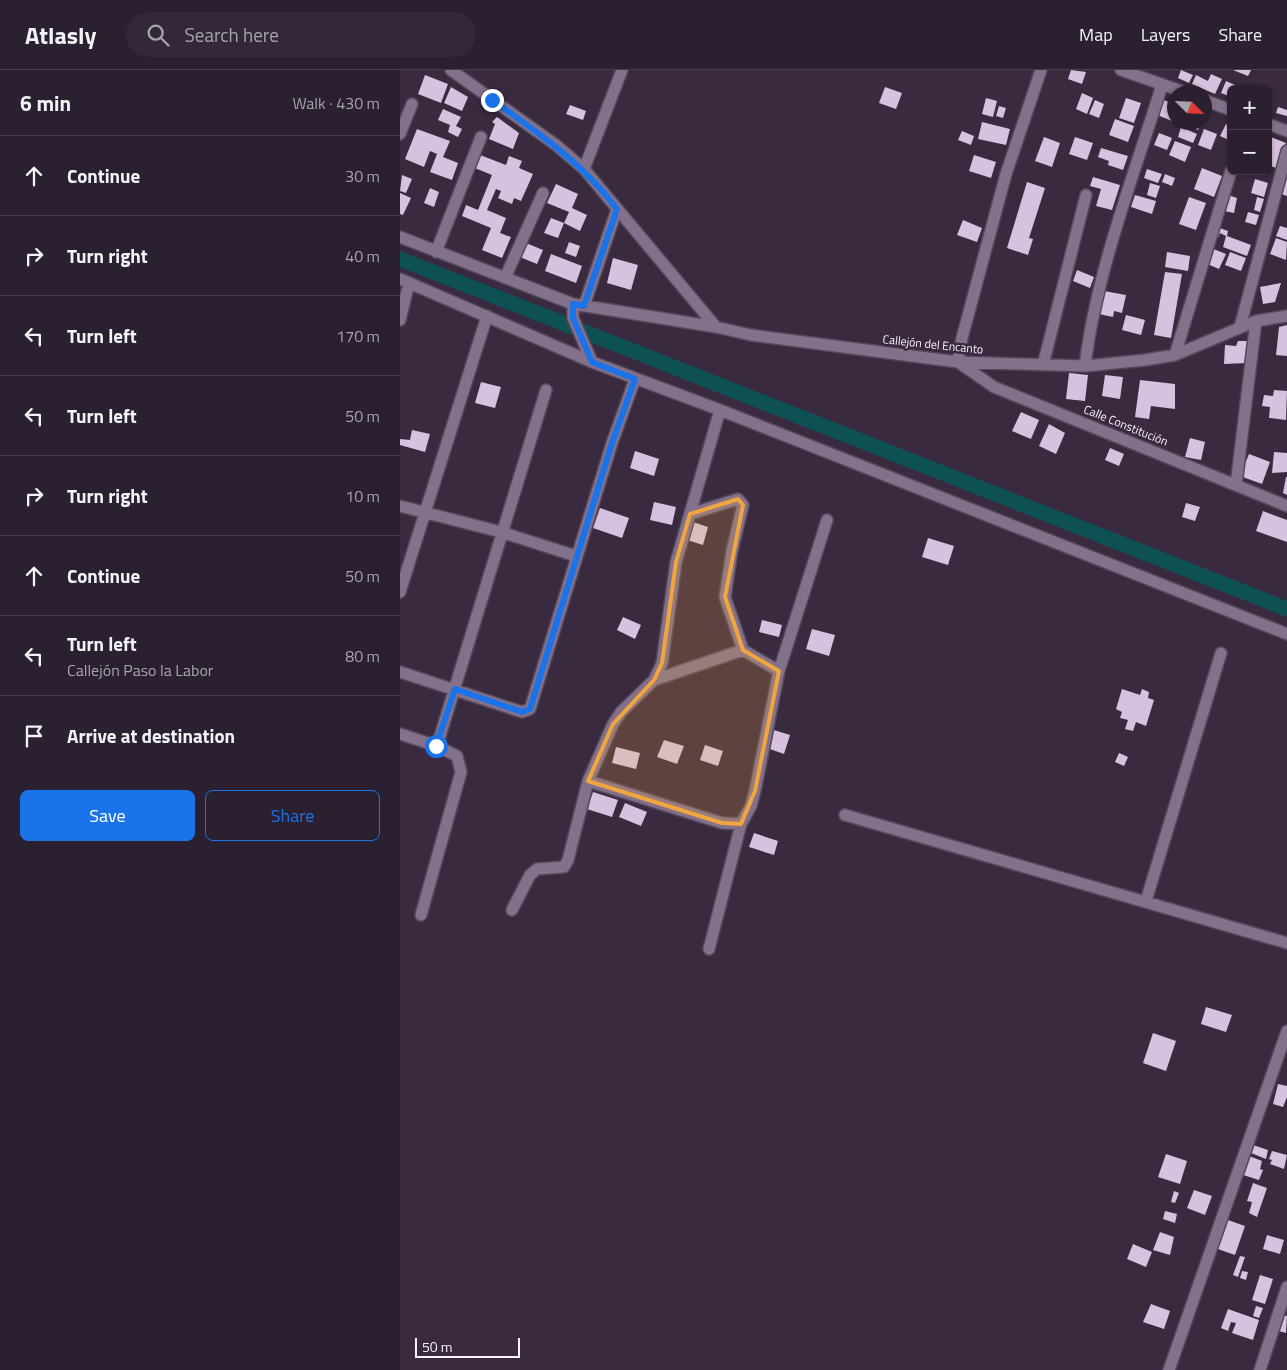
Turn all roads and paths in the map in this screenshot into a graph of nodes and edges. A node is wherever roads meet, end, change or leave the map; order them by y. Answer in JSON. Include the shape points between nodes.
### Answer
{"nodes":[{"id":1,"x":451,"y":70,"type":"edge"},
{"id":2,"x":622,"y":70,"type":"edge"},
{"id":3,"x":1041,"y":70,"type":"edge"},
{"id":4,"x":1121,"y":70,"type":"edge"},
{"id":5,"x":1162,"y":84,"type":"junction"},
{"id":6,"x":1167,"y":86,"type":"edge"},
{"id":7,"x":1212,"y":103,"type":"edge"},
{"id":8,"x":412,"y":104,"type":"dead end"},
{"id":9,"x":1227,"y":109,"type":"edge"},
{"id":10,"x":1272,"y":125,"type":"edge"},
{"id":11,"x":1287,"y":131,"type":"edge"},
{"id":12,"x":400,"y":134,"type":"edge"},
{"id":13,"x":481,"y":136,"type":"dead end"},
{"id":14,"x":1287,"y":151,"type":"edge"},
{"id":15,"x":584,"y":169,"type":"junction"},
{"id":16,"x":1230,"y":175,"type":"edge"},
{"id":17,"x":543,"y":194,"type":"dead end"},
{"id":18,"x":1086,"y":196,"type":"dead end"},
{"id":19,"x":617,"y":209,"type":"junction"},
{"id":20,"x":400,"y":237,"type":"edge"},
{"id":21,"x":436,"y":252,"type":"junction"},
{"id":22,"x":505,"y":278,"type":"junction"},
{"id":23,"x":404,"y":281,"type":"edge"},
{"id":24,"x":578,"y":305,"type":"junction"},
{"id":25,"x":488,"y":316,"type":"junction"},
{"id":26,"x":1287,"y":316,"type":"edge"},
{"id":27,"x":400,"y":320,"type":"edge"},
{"id":28,"x":1256,"y":321,"type":"junction"},
{"id":29,"x":716,"y":327,"type":"junction"},
{"id":30,"x":1240,"y":327,"type":"junction"},
{"id":31,"x":1174,"y":355,"type":"junction"},
{"id":32,"x":592,"y":362,"type":"junction"},
{"id":33,"x":958,"y":362,"type":"junction"},
{"id":34,"x":1044,"y":365,"type":"junction"},
{"id":35,"x":1085,"y":366,"type":"junction"},
{"id":36,"x":635,"y":379,"type":"junction"},
{"id":37,"x":546,"y":390,"type":"dead end"},
{"id":38,"x":720,"y":410,"type":"junction"},
{"id":39,"x":1236,"y":485,"type":"junction"},
{"id":40,"x":400,"y":506,"type":"edge"},
{"id":41,"x":1287,"y":506,"type":"edge"},
{"id":42,"x":427,"y":513,"type":"junction"},
{"id":43,"x":690,"y":514,"type":"junction"},
{"id":44,"x":826,"y":520,"type":"dead end"},
{"id":45,"x":501,"y":532,"type":"junction"},
{"id":46,"x":576,"y":556,"type":"junction"},
{"id":47,"x":400,"y":592,"type":"edge"},
{"id":48,"x":1287,"y":634,"type":"edge"},
{"id":49,"x":742,"y":650,"type":"junction"},
{"id":50,"x":1221,"y":653,"type":"dead end"},
{"id":51,"x":779,"y":671,"type":"junction"},
{"id":52,"x":400,"y":672,"type":"edge"},
{"id":53,"x":654,"y":680,"type":"junction"},
{"id":54,"x":455,"y":689,"type":"junction"},
{"id":55,"x":400,"y":734,"type":"edge"},
{"id":56,"x":436,"y":746,"type":"junction"},
{"id":57,"x":588,"y":781,"type":"junction"},
{"id":58,"x":845,"y":815,"type":"dead end"},
{"id":59,"x":741,"y":824,"type":"junction"},
{"id":60,"x":1146,"y":901,"type":"junction"},
{"id":61,"x":512,"y":910,"type":"dead end"},
{"id":62,"x":421,"y":914,"type":"dead end"},
{"id":63,"x":1287,"y":943,"type":"edge"},
{"id":64,"x":709,"y":949,"type":"dead end"},
{"id":65,"x":1287,"y":1031,"type":"edge"},
{"id":66,"x":1287,"y":1287,"type":"edge"},
{"id":67,"x":1169,"y":1370,"type":"edge"},
{"id":68,"x":1260,"y":1370,"type":"edge"}],
"edges":[{"from":1,"to":15,"type":"street","via":[[556,145]]},
{"from":2,"to":15,"type":"street"},
{"from":3,"to":33,"type":"street","via":[[1006,174]]},
{"from":4,"to":5,"type":"street"},
{"from":5,"to":6,"type":"street"},
{"from":5,"to":35,"type":"street","via":[[1119,223],[1092,323]]},
{"from":7,"to":9,"type":"street"},
{"from":8,"to":12,"type":"street"},
{"from":10,"to":11,"type":"street"},
{"from":13,"to":21,"type":"street"},
{"from":14,"to":30,"type":"street"},
{"from":15,"to":19,"type":"street"},
{"from":16,"to":31,"type":"street"},
{"from":17,"to":22,"type":"street"},
{"from":18,"to":34,"type":"street"},
{"from":19,"to":24,"type":"street"},
{"from":19,"to":29,"type":"street"},
{"from":20,"to":21,"type":"street","name":"Callejón del Encanto"},
{"from":21,"to":22,"type":"street","name":"Callejón del Encanto"},
{"from":22,"to":24,"type":"street","name":"Callejón del Encanto"},
{"from":23,"to":25,"type":"street"},
{"from":23,"to":27,"type":"street"},
{"from":24,"to":29,"type":"street","name":"Callejón del Encanto"},
{"from":24,"to":32,"type":"street","via":[[573,318]]},
{"from":25,"to":32,"type":"street"},
{"from":25,"to":42,"type":"street"},
{"from":26,"to":28,"type":"street","name":"Callejón del Encanto"},
{"from":28,"to":30,"type":"street","name":"Callejón del Encanto"},
{"from":28,"to":39,"type":"street"},
{"from":29,"to":33,"type":"street","name":"Callejón del Encanto","via":[[751,335]]},
{"from":30,"to":31,"type":"street","name":"Callejón del Encanto"},
{"from":31,"to":35,"type":"street","name":"Callejón del Encanto"},
{"from":32,"to":36,"type":"street"},
{"from":33,"to":34,"type":"street","name":"Callejón del Encanto"},
{"from":33,"to":39,"type":"street","name":"Calle Constitución","via":[[994,387]]},
{"from":34,"to":35,"type":"street","name":"Callejón del Encanto"},
{"from":36,"to":38,"type":"street"},
{"from":36,"to":46,"type":"street"},
{"from":37,"to":45,"type":"street"},
{"from":38,"to":43,"type":"street"},
{"from":38,"to":48,"type":"street"},
{"from":39,"to":41,"type":"street","name":"Calle Constitución"},
{"from":40,"to":42,"type":"street"},
{"from":42,"to":45,"type":"street"},
{"from":42,"to":47,"type":"street"},
{"from":43,"to":49,"type":"street","via":[[738,499],[743,505],[724,597]]},
{"from":43,"to":53,"type":"street","via":[[676,562],[662,662]]},
{"from":44,"to":51,"type":"street"},
{"from":45,"to":46,"type":"street"},
{"from":45,"to":54,"type":"street"},
{"from":46,"to":54,"type":"street","via":[[530,709],[522,712]]},
{"from":49,"to":51,"type":"street"},
{"from":49,"to":53,"type":"street"},
{"from":50,"to":60,"type":"street"},
{"from":51,"to":59,"type":"street","via":[[755,791]]},
{"from":52,"to":54,"type":"street"},
{"from":53,"to":57,"type":"street","via":[[613,724]]},
{"from":54,"to":56,"type":"street"},
{"from":55,"to":56,"type":"street"},
{"from":56,"to":62,"type":"street","via":[[458,756],[461,772]]},
{"from":57,"to":59,"type":"street","via":[[722,823]]},
{"from":57,"to":61,"type":"street","via":[[564,867],[538,869],[530,875]]},
{"from":58,"to":60,"type":"street"},
{"from":59,"to":64,"type":"street"},
{"from":60,"to":63,"type":"street"},
{"from":65,"to":67,"type":"street"},
{"from":66,"to":68,"type":"street"}]}
